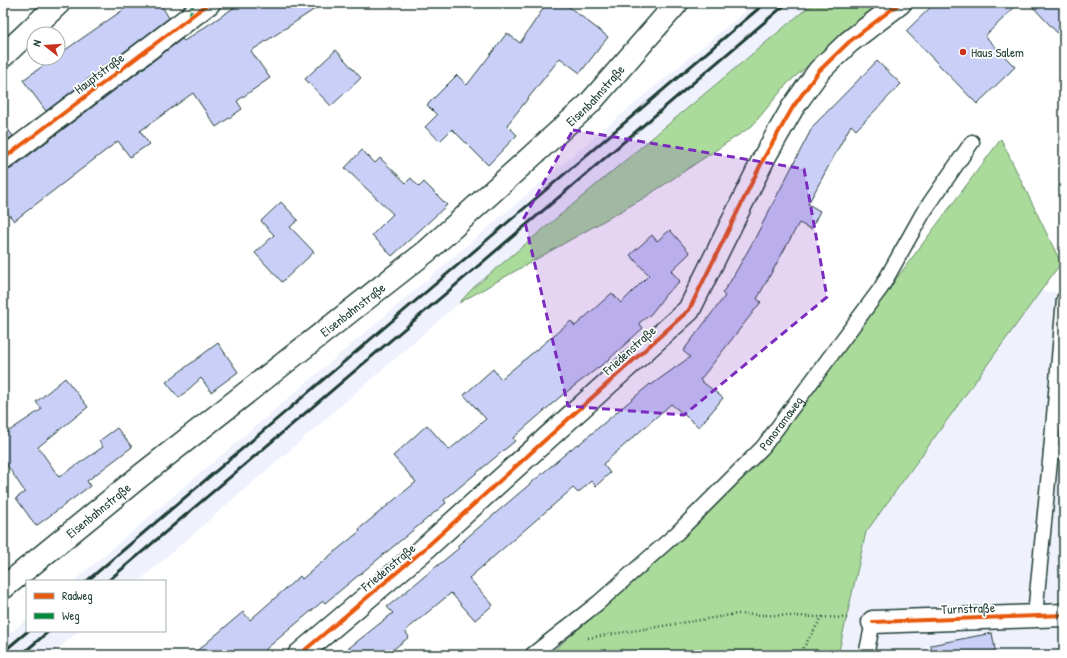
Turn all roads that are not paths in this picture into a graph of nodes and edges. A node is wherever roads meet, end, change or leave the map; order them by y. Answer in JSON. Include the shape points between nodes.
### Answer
{"nodes":[{"id":1,"x":58,"y":3,"type":"edge"},
{"id":2,"x":209,"y":3,"type":"edge"},
{"id":3,"x":678,"y":3,"type":"edge"},
{"id":4,"x":900,"y":3,"type":"edge"},
{"id":5,"x":191,"y":10,"type":"edge"},
{"id":6,"x":3,"y":56,"type":"edge"},
{"id":7,"x":972,"y":142,"type":"dead end"},
{"id":8,"x":3,"y":159,"type":"edge"},
{"id":9,"x":1064,"y":299,"type":"edge"},
{"id":10,"x":1058,"y":452,"type":"edge"},
{"id":11,"x":3,"y":588,"type":"edge"},
{"id":12,"x":1035,"y":615,"type":"junction"},
{"id":13,"x":1064,"y":615,"type":"edge"},
{"id":14,"x":873,"y":622,"type":"joint"},
{"id":15,"x":299,"y":655,"type":"edge"},
{"id":16,"x":532,"y":655,"type":"edge"},
{"id":17,"x":866,"y":655,"type":"edge"}],
"edges":[{"from":1,"to":6,"type":"street"},
{"from":2,"to":5,"type":"street","name":"Hauptstraße"},
{"from":3,"to":11,"type":"street","name":"Eisenbahnstraße","via":[[589,104],[427,251],[139,477]]},
{"from":4,"to":15,"type":"street","name":"Friedenstraße","via":[[848,42],[819,71],[793,107],[765,156],[689,310],[421,552]]},
{"from":5,"to":8,"type":"street","name":"Hauptstraße"},
{"from":7,"to":16,"type":"lane","name":"Panoramaweg","via":[[923,213],[881,288],[763,447],[677,533],[598,603]]},
{"from":9,"to":10,"type":"lane"},
{"from":10,"to":12,"type":"lane"},
{"from":12,"to":13,"type":"street","name":"Turnstraße"},
{"from":12,"to":14,"type":"street","name":"Turnstraße"},
{"from":14,"to":17,"type":"lane"}]}
